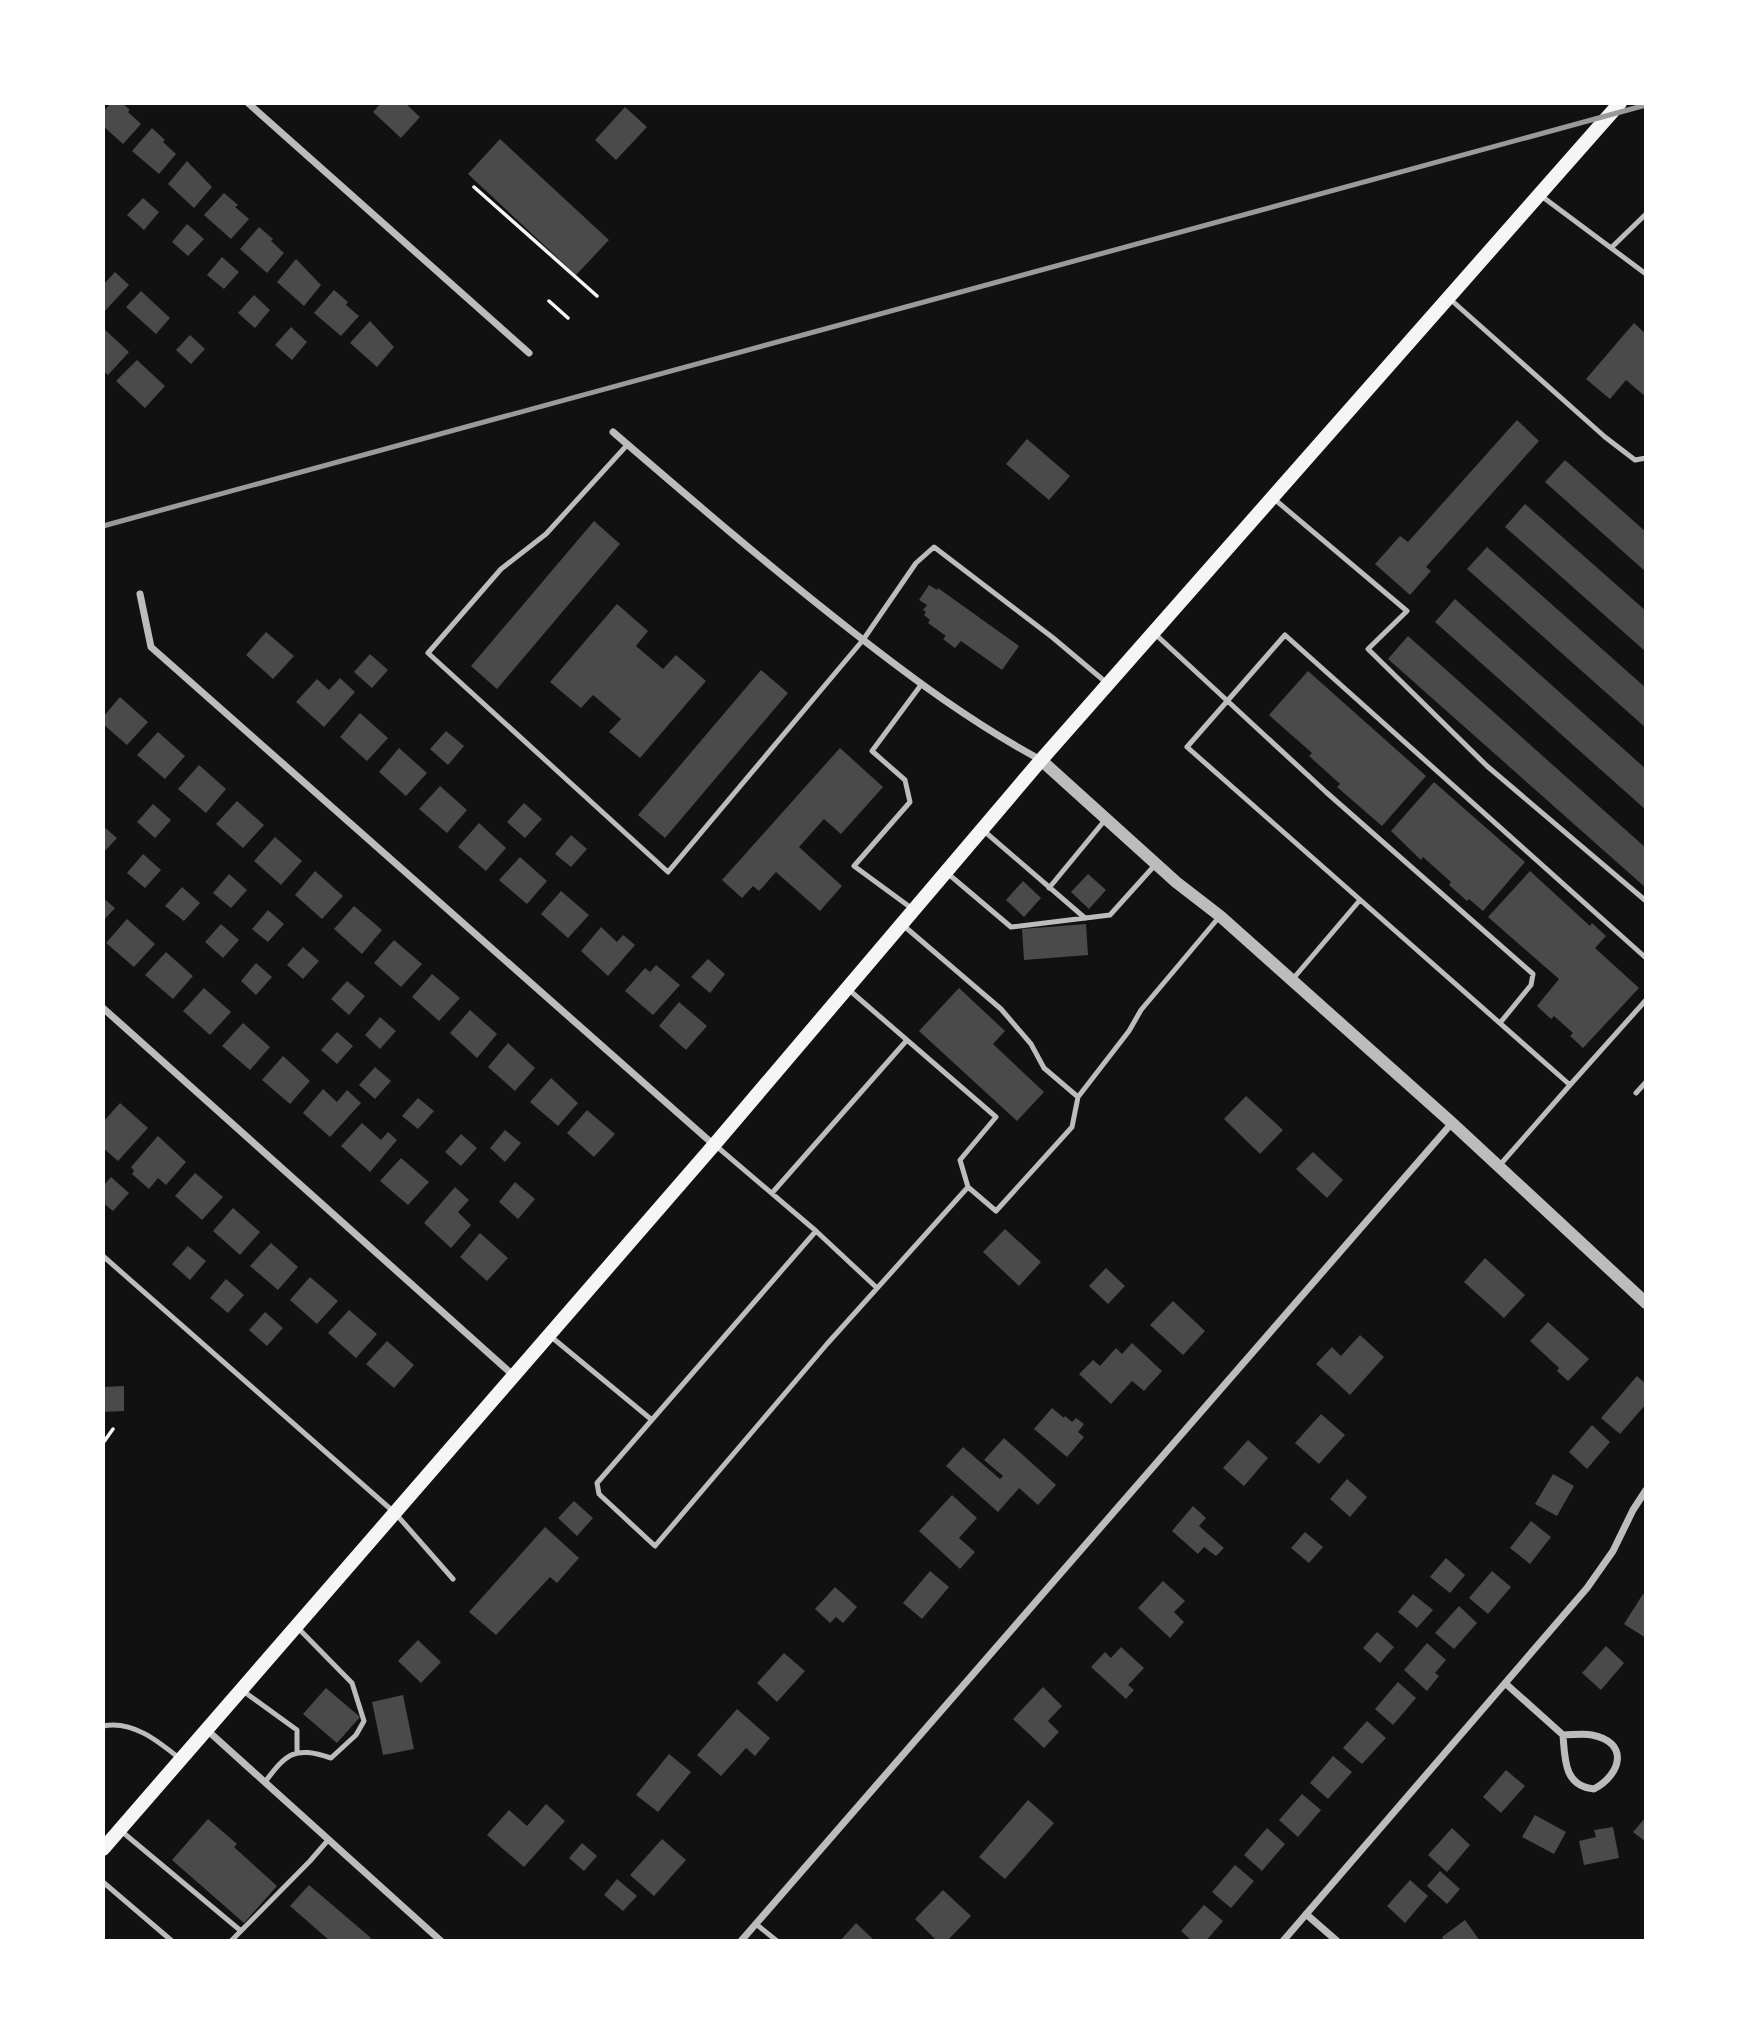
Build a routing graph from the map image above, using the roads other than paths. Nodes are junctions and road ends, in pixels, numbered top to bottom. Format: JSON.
{"nodes":[{"id":1,"x":248,"y":103,"type":"edge"},
{"id":2,"x":1620,"y":103,"type":"edge"},
{"id":3,"x":1540,"y":195,"type":"junction"},
{"id":4,"x":1646,"y":214,"type":"edge"},
{"id":5,"x":1612,"y":247,"type":"junction"},
{"id":6,"x":1646,"y":274,"type":"edge"},
{"id":7,"x":1449,"y":298,"type":"junction"},
{"id":8,"x":529,"y":353,"type":"dead end"},
{"id":9,"x":613,"y":432,"type":"dead end"},
{"id":10,"x":628,"y":444,"type":"junction"},
{"id":11,"x":1646,"y":458,"type":"edge"},
{"id":12,"x":1273,"y":498,"type":"junction"},
{"id":13,"x":140,"y":594,"type":"dead end"},
{"id":14,"x":1154,"y":632,"type":"junction"},
{"id":15,"x":863,"y":640,"type":"junction"},
{"id":16,"x":1109,"y":684,"type":"junction"},
{"id":17,"x":921,"y":685,"type":"junction"},
{"id":18,"x":1227,"y":701,"type":"junction"},
{"id":19,"x":1041,"y":760,"type":"junction"},
{"id":20,"x":1106,"y":819,"type":"junction"},
{"id":21,"x":982,"y":830,"type":"junction"},
{"id":22,"x":1156,"y":863,"type":"junction"},
{"id":23,"x":946,"y":872,"type":"junction"},
{"id":24,"x":1049,"y":888,"type":"junction"},
{"id":25,"x":1360,"y":900,"type":"junction"},
{"id":26,"x":1646,"y":901,"type":"edge"},
{"id":27,"x":914,"y":910,"type":"junction"},
{"id":28,"x":1220,"y":916,"type":"junction"},
{"id":29,"x":1084,"y":918,"type":"junction"},
{"id":30,"x":901,"y":924,"type":"junction"},
{"id":31,"x":1646,"y":958,"type":"edge"},
{"id":32,"x":1292,"y":980,"type":"junction"},
{"id":33,"x":847,"y":988,"type":"junction"},
{"id":34,"x":1646,"y":1000,"type":"edge"},
{"id":35,"x":103,"y":1008,"type":"edge"},
{"id":36,"x":1500,"y":1023,"type":"junction"},
{"id":37,"x":907,"y":1040,"type":"junction"},
{"id":38,"x":1646,"y":1082,"type":"edge"},
{"id":39,"x":1570,"y":1085,"type":"junction"},
{"id":40,"x":1636,"y":1093,"type":"dead end"},
{"id":41,"x":1079,"y":1097,"type":"junction"},
{"id":42,"x":1452,"y":1123,"type":"junction"},
{"id":43,"x":714,"y":1144,"type":"junction"},
{"id":44,"x":1499,"y":1166,"type":"junction"},
{"id":45,"x":968,"y":1187,"type":"junction"},
{"id":46,"x":772,"y":1193,"type":"junction"},
{"id":47,"x":816,"y":1231,"type":"junction"},
{"id":48,"x":103,"y":1256,"type":"edge"},
{"id":49,"x":877,"y":1288,"type":"junction"},
{"id":50,"x":1646,"y":1303,"type":"edge"},
{"id":51,"x":549,"y":1335,"type":"junction"},
{"id":52,"x":514,"y":1376,"type":"junction"},
{"id":53,"x":652,"y":1420,"type":"junction"},
{"id":54,"x":1646,"y":1490,"type":"edge"},
{"id":55,"x":395,"y":1513,"type":"junction"},
{"id":56,"x":453,"y":1579,"type":"dead end"},
{"id":57,"x":297,"y":1627,"type":"junction"},
{"id":58,"x":1505,"y":1683,"type":"junction"},
{"id":59,"x":242,"y":1690,"type":"junction"},
{"id":60,"x":103,"y":1727,"type":"edge"},
{"id":61,"x":207,"y":1730,"type":"junction"},
{"id":62,"x":1563,"y":1735,"type":"junction"},
{"id":63,"x":297,"y":1751,"type":"junction"},
{"id":64,"x":181,"y":1760,"type":"junction"},
{"id":65,"x":265,"y":1782,"type":"junction"},
{"id":66,"x":120,"y":1830,"type":"junction"},
{"id":67,"x":328,"y":1839,"type":"junction"},
{"id":68,"x":103,"y":1849,"type":"edge"},
{"id":69,"x":103,"y":1882,"type":"edge"},
{"id":70,"x":1306,"y":1914,"type":"junction"},
{"id":71,"x":756,"y":1924,"type":"junction"},
{"id":72,"x":241,"y":1931,"type":"junction"},
{"id":73,"x":172,"y":1941,"type":"edge"},
{"id":74,"x":231,"y":1941,"type":"edge"},
{"id":75,"x":441,"y":1941,"type":"edge"},
{"id":76,"x":741,"y":1941,"type":"edge"},
{"id":77,"x":777,"y":1941,"type":"edge"},
{"id":78,"x":1283,"y":1941,"type":"edge"},
{"id":79,"x":1337,"y":1941,"type":"edge"}],
"edges":[{"from":1,"to":8,"type":"street"},
{"from":2,"to":3,"type":"main road"},
{"from":3,"to":5,"type":"lane"},
{"from":3,"to":7,"type":"main road"},
{"from":4,"to":5,"type":"lane"},
{"from":5,"to":6,"type":"lane"},
{"from":7,"to":11,"type":"lane"},
{"from":7,"to":12,"type":"main road"},
{"from":9,"to":10,"type":"street"},
{"from":10,"to":15,"type":"street"},
{"from":10,"to":15,"type":"lane"},
{"from":12,"to":14,"type":"main road"},
{"from":12,"to":26,"type":"lane"},
{"from":13,"to":43,"type":"street"},
{"from":14,"to":16,"type":"main road"},
{"from":14,"to":18,"type":"lane"},
{"from":15,"to":16,"type":"lane"},
{"from":15,"to":17,"type":"street"},
{"from":16,"to":19,"type":"main road"},
{"from":17,"to":19,"type":"street"},
{"from":17,"to":27,"type":"lane"},
{"from":18,"to":25,"type":"lane"},
{"from":18,"to":31,"type":"lane"},
{"from":18,"to":36,"type":"lane"},
{"from":19,"to":20,"type":"street"},
{"from":19,"to":21,"type":"main road"},
{"from":20,"to":22,"type":"street"},
{"from":20,"to":24,"type":"lane"},
{"from":21,"to":23,"type":"main road"},
{"from":21,"to":24,"type":"lane"},
{"from":22,"to":28,"type":"street"},
{"from":22,"to":29,"type":"lane"},
{"from":23,"to":27,"type":"main road"},
{"from":23,"to":29,"type":"lane"},
{"from":24,"to":29,"type":"lane"},
{"from":25,"to":32,"type":"lane"},
{"from":25,"to":36,"type":"lane"},
{"from":27,"to":30,"type":"main road"},
{"from":28,"to":32,"type":"street"},
{"from":28,"to":41,"type":"lane"},
{"from":30,"to":33,"type":"main road"},
{"from":30,"to":41,"type":"lane"},
{"from":32,"to":42,"type":"street"},
{"from":33,"to":37,"type":"lane"},
{"from":33,"to":43,"type":"main road"},
{"from":34,"to":39,"type":"lane"},
{"from":35,"to":52,"type":"street"},
{"from":36,"to":39,"type":"lane"},
{"from":37,"to":45,"type":"lane"},
{"from":37,"to":46,"type":"lane"},
{"from":38,"to":40,"type":"lane"},
{"from":39,"to":44,"type":"lane"},
{"from":41,"to":45,"type":"lane"},
{"from":42,"to":44,"type":"street"},
{"from":42,"to":71,"type":"street"},
{"from":43,"to":46,"type":"lane"},
{"from":43,"to":51,"type":"main road"},
{"from":44,"to":50,"type":"street"},
{"from":45,"to":49,"type":"lane"},
{"from":46,"to":47,"type":"lane"},
{"from":47,"to":49,"type":"lane"},
{"from":47,"to":53,"type":"lane"},
{"from":48,"to":55,"type":"lane"},
{"from":49,"to":53,"type":"lane"},
{"from":51,"to":52,"type":"main road"},
{"from":51,"to":53,"type":"lane"},
{"from":52,"to":55,"type":"main road"},
{"from":54,"to":58,"type":"street"},
{"from":55,"to":56,"type":"lane"},
{"from":55,"to":57,"type":"main road"},
{"from":57,"to":59,"type":"main road"},
{"from":57,"to":63,"type":"lane"},
{"from":58,"to":62,"type":"street"},
{"from":58,"to":70,"type":"street"},
{"from":59,"to":61,"type":"main road"},
{"from":59,"to":63,"type":"lane"},
{"from":60,"to":64,"type":"lane"},
{"from":61,"to":64,"type":"main road"},
{"from":61,"to":65,"type":"street"},
{"from":62,"to":62,"type":"street"},
{"from":63,"to":65,"type":"lane"},
{"from":64,"to":66,"type":"main road"},
{"from":65,"to":67,"type":"street"},
{"from":66,"to":68,"type":"main road"},
{"from":66,"to":72,"type":"lane"},
{"from":67,"to":72,"type":"lane"},
{"from":67,"to":75,"type":"street"},
{"from":69,"to":73,"type":"lane"},
{"from":70,"to":78,"type":"street"},
{"from":70,"to":79,"type":"street"},
{"from":71,"to":76,"type":"street"},
{"from":71,"to":77,"type":"lane"},
{"from":72,"to":74,"type":"lane"}]}
